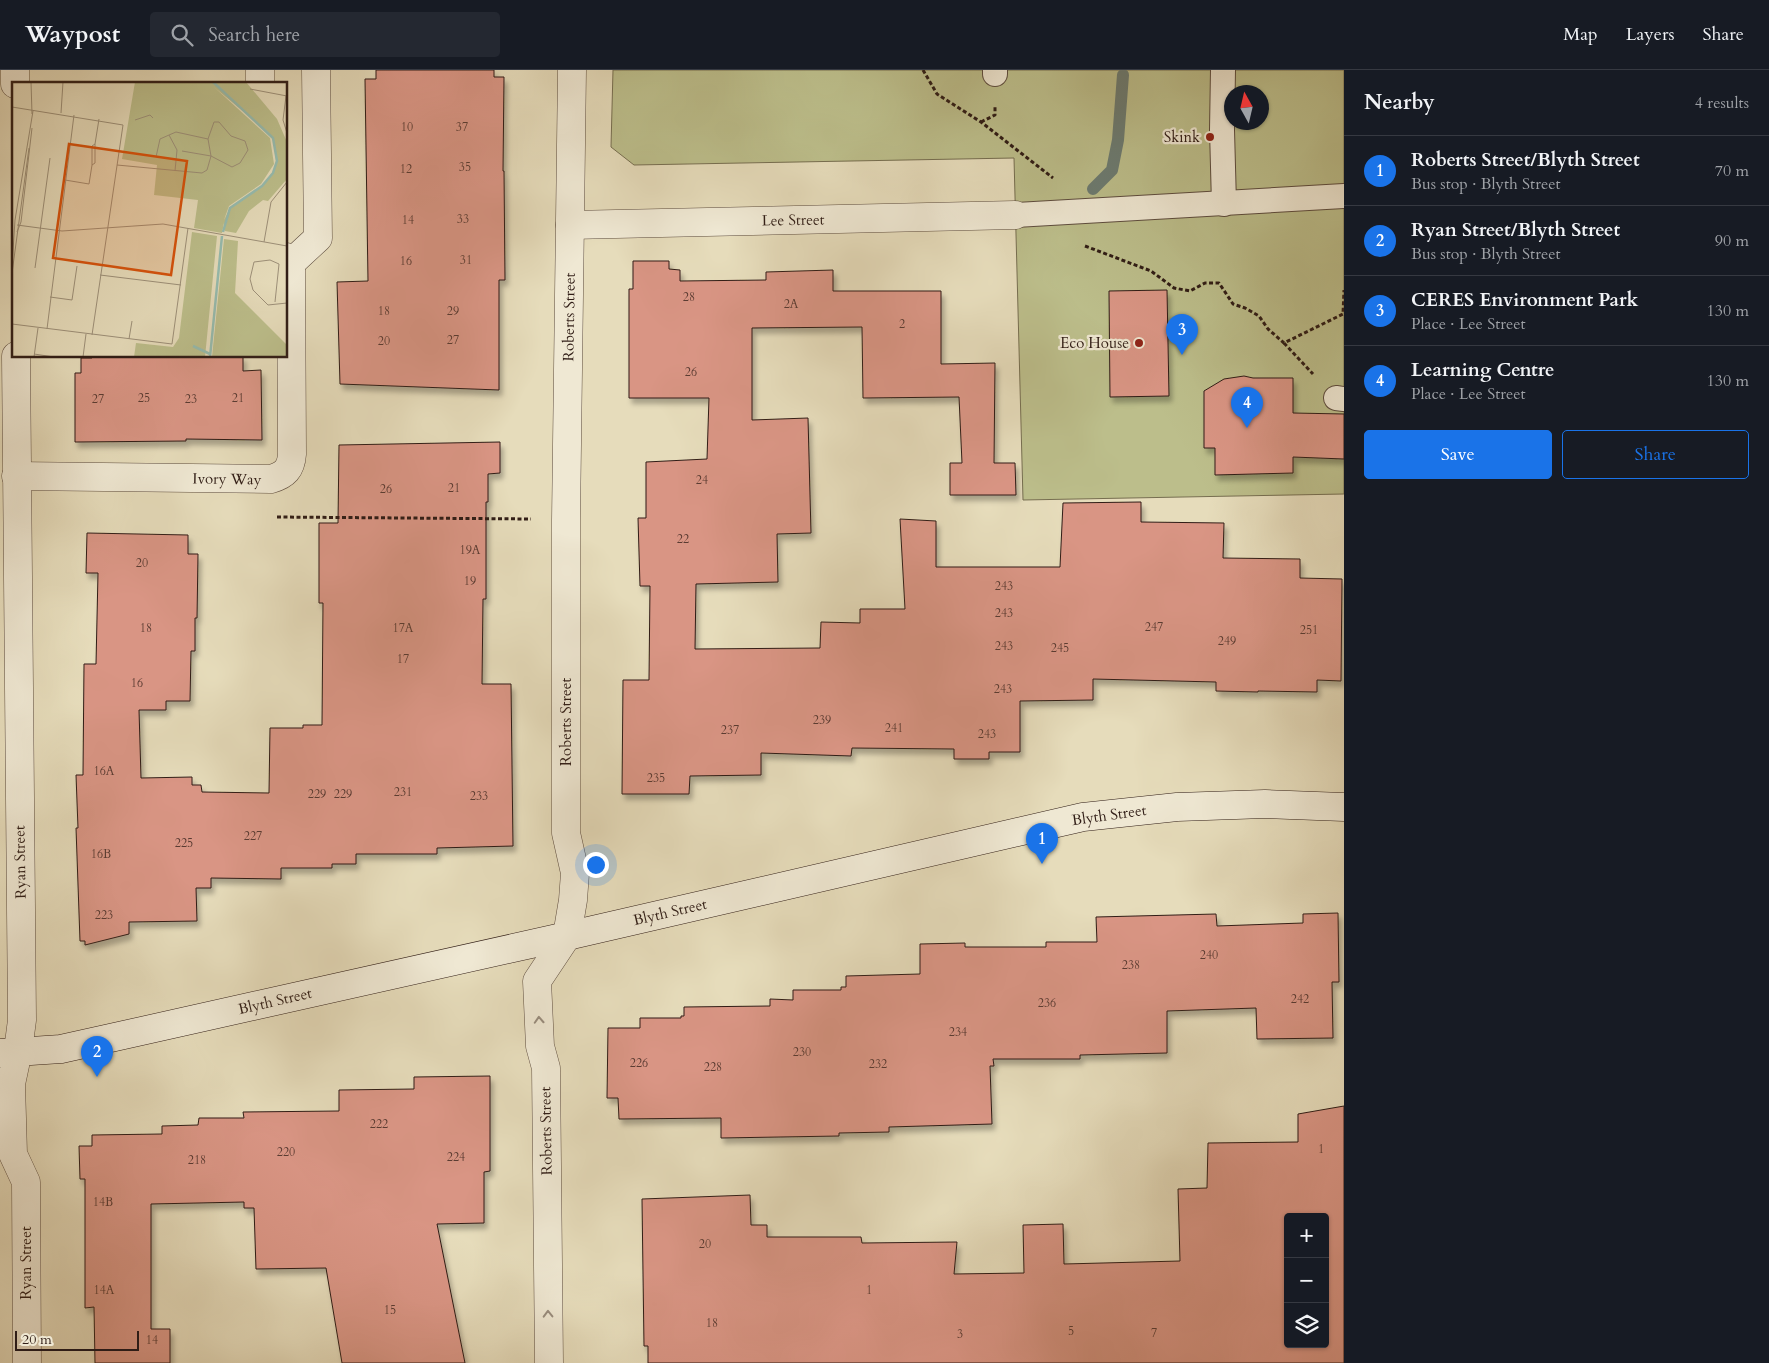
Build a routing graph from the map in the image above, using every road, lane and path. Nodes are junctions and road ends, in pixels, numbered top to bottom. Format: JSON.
{"nodes":[{"id":1,"x":316,"y":70,"type":"edge"},
{"id":2,"x":572,"y":70,"type":"edge"},
{"id":3,"x":923,"y":70,"type":"edge"},
{"id":4,"x":1223,"y":70,"type":"edge"},
{"id":5,"x":1344,"y":196,"type":"edge"},
{"id":6,"x":1224,"y":204,"type":"junction"},
{"id":7,"x":1077,"y":212,"type":"junction"},
{"id":8,"x":1015,"y":216,"type":"joint"},
{"id":9,"x":570,"y":224,"type":"junction"},
{"id":10,"x":289,"y":260,"type":"edge"},
{"id":11,"x":1344,"y":290,"type":"edge"},
{"id":12,"x":1284,"y":343,"type":"junction"},
{"id":13,"x":16,"y":358,"type":"edge"},
{"id":14,"x":1340,"y":398,"type":"edge"},
{"id":15,"x":16,"y":476,"type":"junction"},
{"id":16,"x":276,"y":516,"type":"dead end"},
{"id":17,"x":566,"y":520,"type":"junction"},
{"id":18,"x":1344,"y":807,"type":"edge"},
{"id":19,"x":567,"y":936,"type":"junction"},
{"id":20,"x":9,"y":1052,"type":"edge"},
{"id":21,"x":27,"y":1363,"type":"edge"},
{"id":22,"x":549,"y":1363,"type":"edge"}],
"edges":[{"from":1,"to":10,"type":"street","name":"Ivory Way"},
{"from":2,"to":9,"type":"street","name":"Roberts Street"},
{"from":3,"to":7,"type":"path"},
{"from":4,"to":6,"type":"lane"},
{"from":5,"to":6,"type":"lane"},
{"from":6,"to":7,"type":"lane"},
{"from":7,"to":8,"type":"lane"},
{"from":7,"to":12,"type":"path"},
{"from":8,"to":9,"type":"street","name":"Lee Street"},
{"from":9,"to":17,"type":"street","name":"Roberts Street"},
{"from":10,"to":15,"type":"street","name":"Ivory Way"},
{"from":11,"to":12,"type":"path"},
{"from":12,"to":14,"type":"path"},
{"from":13,"to":15,"type":"street","name":"Ryan Street"},
{"from":15,"to":20,"type":"street","name":"Ryan Street"},
{"from":16,"to":17,"type":"path"},
{"from":17,"to":19,"type":"street","name":"Roberts Street"},
{"from":18,"to":19,"type":"street","name":"Blyth Street"},
{"from":19,"to":20,"type":"street","name":"Blyth Street"},
{"from":22,"to":19,"type":"street","name":"Roberts Street","one_way":true},
{"from":20,"to":21,"type":"street","name":"Ryan Street"}]}
